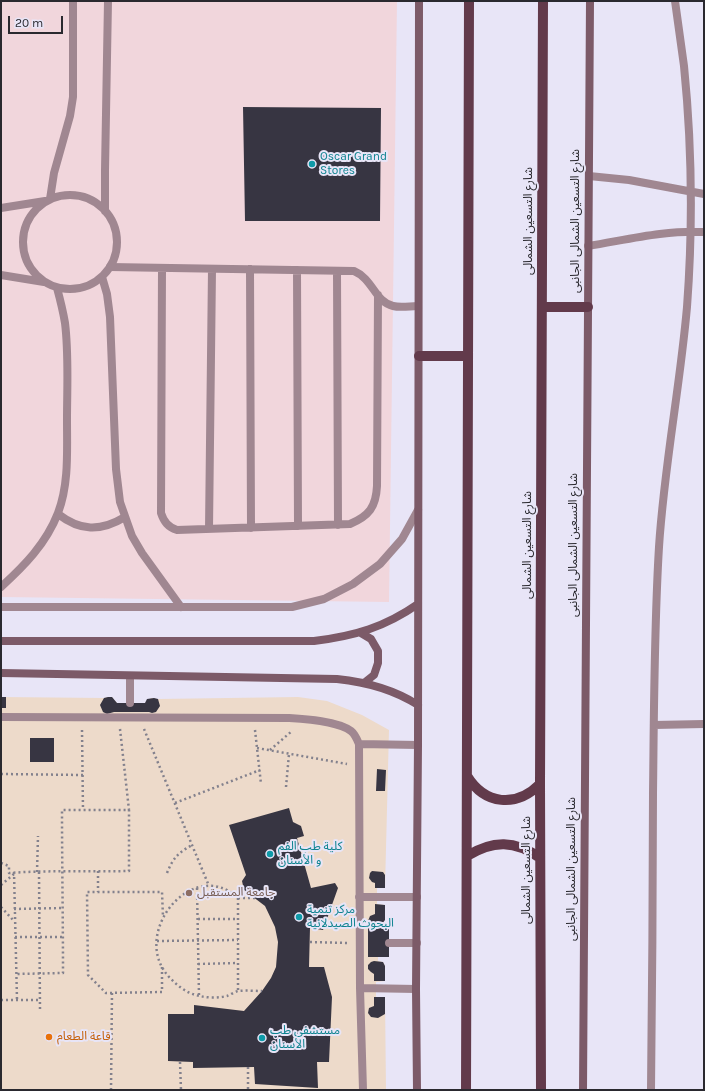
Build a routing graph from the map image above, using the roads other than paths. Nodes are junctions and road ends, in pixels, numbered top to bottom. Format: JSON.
{"nodes":[{"id":1,"x":73,"y":1,"type":"edge"},
{"id":2,"x":108,"y":1,"type":"edge"},
{"id":3,"x":419,"y":1,"type":"edge"},
{"id":4,"x":469,"y":1,"type":"edge"},
{"id":5,"x":543,"y":1,"type":"edge"},
{"id":6,"x":590,"y":1,"type":"edge"},
{"id":7,"x":675,"y":1,"type":"edge"},
{"id":8,"x":589,"y":176,"type":"junction"},
{"id":9,"x":691,"y":191,"type":"junction"},
{"id":10,"x":704,"y":194,"type":"edge"},
{"id":11,"x":48,"y":200,"type":"junction"},
{"id":12,"x":1,"y":208,"type":"edge"},
{"id":13,"x":105,"y":211,"type":"junction"},
{"id":14,"x":690,"y":231,"type":"junction"},
{"id":15,"x":704,"y":232,"type":"edge"},
{"id":16,"x":588,"y":246,"type":"junction"},
{"id":17,"x":110,"y":267,"type":"junction"},
{"id":18,"x":162,"y":268,"type":"junction"},
{"id":19,"x":212,"y":269,"type":"junction"},
{"id":20,"x":250,"y":269,"type":"junction"},
{"id":21,"x":297,"y":270,"type":"junction"},
{"id":22,"x":337,"y":271,"type":"junction"},
{"id":23,"x":1,"y":275,"type":"edge"},
{"id":24,"x":102,"y":277,"type":"junction"},
{"id":25,"x":46,"y":282,"type":"junction"},
{"id":26,"x":57,"y":288,"type":"junction"},
{"id":27,"x":378,"y":295,"type":"junction"},
{"id":28,"x":418,"y":306,"type":"junction"},
{"id":29,"x":542,"y":307,"type":"junction"},
{"id":30,"x":588,"y":308,"type":"junction"},
{"id":31,"x":419,"y":356,"type":"junction"},
{"id":32,"x":468,"y":356,"type":"junction"},
{"id":33,"x":418,"y":510,"type":"junction"},
{"id":34,"x":58,"y":514,"type":"junction"},
{"id":35,"x":125,"y":517,"type":"junction"},
{"id":36,"x":338,"y":525,"type":"junction"},
{"id":37,"x":298,"y":526,"type":"junction"},
{"id":38,"x":251,"y":528,"type":"junction"},
{"id":39,"x":209,"y":529,"type":"junction"},
{"id":40,"x":1,"y":587,"type":"edge"},
{"id":41,"x":418,"y":604,"type":"junction"},
{"id":42,"x":1,"y":607,"type":"edge"},
{"id":43,"x":181,"y":607,"type":"junction"},
{"id":44,"x":361,"y":633,"type":"junction"},
{"id":45,"x":1,"y":641,"type":"edge"},
{"id":46,"x":1,"y":673,"type":"edge"},
{"id":47,"x":130,"y":676,"type":"junction"},
{"id":48,"x":364,"y":683,"type":"junction"},
{"id":49,"x":130,"y":703,"type":"dead end"},
{"id":50,"x":418,"y":705,"type":"junction"},
{"id":51,"x":1,"y":717,"type":"edge"},
{"id":52,"x":704,"y":724,"type":"edge"},
{"id":53,"x":654,"y":725,"type":"junction"},
{"id":54,"x":359,"y":744,"type":"junction"},
{"id":55,"x":418,"y":745,"type":"junction"},
{"id":56,"x":467,"y":776,"type":"junction"},
{"id":57,"x":540,"y":784,"type":"junction"},
{"id":58,"x":466,"y":856,"type":"junction"},
{"id":59,"x":540,"y":858,"type":"junction"},
{"id":60,"x":359,"y":897,"type":"junction"},
{"id":61,"x":417,"y":897,"type":"junction"},
{"id":62,"x":360,"y":943,"type":"junction"},
{"id":63,"x":368,"y":943,"type":"dead end"},
{"id":64,"x":388,"y":943,"type":"dead end"},
{"id":65,"x":417,"y":943,"type":"junction"},
{"id":66,"x":360,"y":988,"type":"junction"},
{"id":67,"x":416,"y":989,"type":"junction"},
{"id":68,"x":362,"y":1090,"type":"edge"},
{"id":69,"x":417,"y":1090,"type":"edge"},
{"id":70,"x":466,"y":1090,"type":"edge"},
{"id":71,"x":541,"y":1090,"type":"edge"},
{"id":72,"x":583,"y":1090,"type":"edge"},
{"id":73,"x":651,"y":1090,"type":"edge"}],
"edges":[{"from":1,"to":11,"type":"street"},
{"from":2,"to":13,"type":"street"},
{"from":3,"to":28,"type":"street"},
{"from":4,"to":32,"type":"main road"},
{"from":5,"to":29,"type":"main road","name":"شارع التسعين الشمالى"},
{"from":6,"to":8,"type":"street","name":"شارع التسعين الشمالى الجانبى"},
{"from":7,"to":9,"type":"street"},
{"from":8,"to":9,"type":"street"},
{"from":8,"to":16,"type":"street","name":"شارع التسعين الشمالى الجانبى"},
{"from":9,"to":10,"type":"street"},
{"from":9,"to":14,"type":"street"},
{"from":11,"to":12,"type":"street"},
{"from":11,"to":13,"type":"street"},
{"from":11,"to":25,"type":"street"},
{"from":13,"to":17,"type":"street"},
{"from":14,"to":15,"type":"street"},
{"from":14,"to":16,"type":"street"},
{"from":14,"to":53,"type":"street"},
{"from":16,"to":30,"type":"street","name":"شارع التسعين الشمالى الجانبى"},
{"from":17,"to":18,"type":"street"},
{"from":17,"to":24,"type":"street"},
{"from":18,"to":19,"type":"street"},
{"from":18,"to":39,"type":"street"},
{"from":19,"to":20,"type":"street"},
{"from":19,"to":39,"type":"street"},
{"from":20,"to":21,"type":"street"},
{"from":20,"to":38,"type":"street"},
{"from":21,"to":22,"type":"street"},
{"from":21,"to":37,"type":"street"},
{"from":22,"to":27,"type":"street"},
{"from":22,"to":36,"type":"street"},
{"from":23,"to":25,"type":"street"},
{"from":24,"to":26,"type":"street"},
{"from":24,"to":35,"type":"street"},
{"from":25,"to":26,"type":"street"},
{"from":26,"to":34,"type":"street"},
{"from":27,"to":28,"type":"street"},
{"from":27,"to":36,"type":"street"},
{"from":28,"to":31,"type":"street"},
{"from":29,"to":30,"type":"main road"},
{"from":29,"to":57,"type":"main road","name":"شارع التسعين الشمالى"},
{"from":30,"to":72,"type":"street","name":"شارع التسعين الشمالى الجانبى"},
{"from":31,"to":32,"type":"main road"},
{"from":31,"to":33,"type":"street"},
{"from":32,"to":56,"type":"main road"},
{"from":33,"to":41,"type":"street"},
{"from":33,"to":43,"type":"street"},
{"from":34,"to":35,"type":"street"},
{"from":34,"to":40,"type":"street"},
{"from":35,"to":43,"type":"street"},
{"from":36,"to":37,"type":"street"},
{"from":37,"to":38,"type":"street"},
{"from":38,"to":39,"type":"street"},
{"from":41,"to":44,"type":"street"},
{"from":41,"to":50,"type":"street"},
{"from":42,"to":43,"type":"street"},
{"from":44,"to":45,"type":"street"},
{"from":44,"to":48,"type":"street"},
{"from":46,"to":47,"type":"street"},
{"from":47,"to":48,"type":"street"},
{"from":47,"to":49,"type":"street"},
{"from":48,"to":50,"type":"street"},
{"from":50,"to":55,"type":"street"},
{"from":51,"to":54,"type":"street"},
{"from":52,"to":53,"type":"street"},
{"from":53,"to":73,"type":"street"},
{"from":54,"to":55,"type":"street"},
{"from":54,"to":60,"type":"street"},
{"from":55,"to":61,"type":"street"},
{"from":56,"to":57,"type":"main road"},
{"from":56,"to":58,"type":"main road"},
{"from":57,"to":59,"type":"main road","name":"شارع التسعين الشمالى"},
{"from":58,"to":59,"type":"main road"},
{"from":58,"to":70,"type":"main road"},
{"from":59,"to":71,"type":"main road","name":"شارع التسعين الشمالى"},
{"from":60,"to":61,"type":"street"},
{"from":60,"to":62,"type":"street"},
{"from":61,"to":65,"type":"street"},
{"from":62,"to":63,"type":"street"},
{"from":62,"to":66,"type":"street"},
{"from":64,"to":65,"type":"street"},
{"from":65,"to":67,"type":"street"},
{"from":66,"to":67,"type":"street"},
{"from":66,"to":68,"type":"street"},
{"from":67,"to":69,"type":"street"}]}
